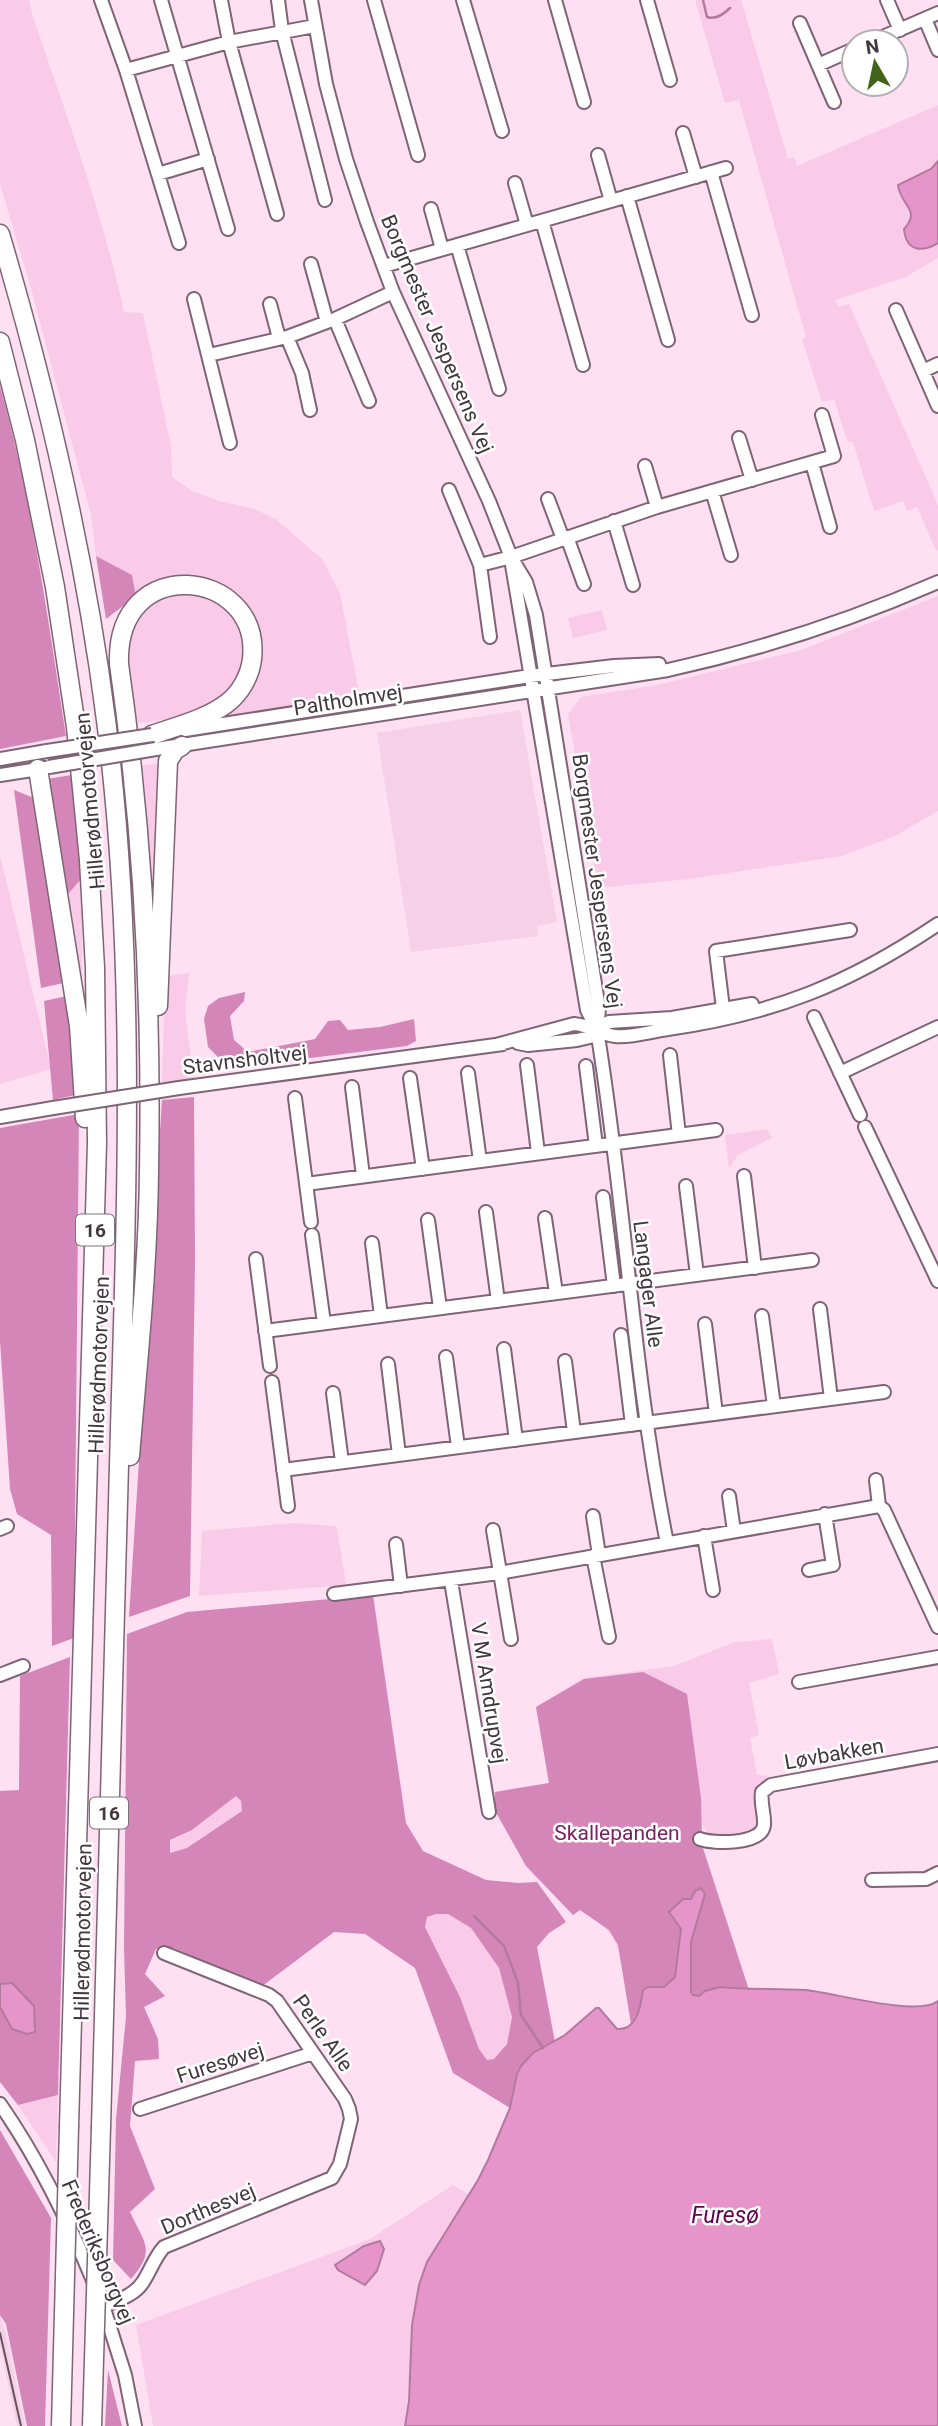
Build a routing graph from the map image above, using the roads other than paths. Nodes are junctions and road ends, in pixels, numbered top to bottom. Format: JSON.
{"nodes":[{"id":1,"x":101,"y":0,"type":"edge"},
{"id":2,"x":161,"y":0,"type":"edge"},
{"id":3,"x":221,"y":0,"type":"edge"},
{"id":4,"x":278,"y":0,"type":"edge"},
{"id":5,"x":311,"y":0,"type":"edge"},
{"id":6,"x":374,"y":0,"type":"edge"},
{"id":7,"x":463,"y":0,"type":"edge"},
{"id":8,"x":555,"y":0,"type":"edge"},
{"id":9,"x":646,"y":0,"type":"edge"},
{"id":10,"x":887,"y":0,"type":"edge"},
{"id":11,"x":938,"y":13,"type":"edge"},
{"id":12,"x":925,"y":19,"type":"junction"},
{"id":13,"x":800,"y":23,"type":"dead end"},
{"id":14,"x":315,"y":26,"type":"junction"},
{"id":15,"x":899,"y":28,"type":"edge"},
{"id":16,"x":905,"y":28,"type":"edge"},
{"id":17,"x":282,"y":32,"type":"junction"},
{"id":18,"x":229,"y":42,"type":"junction"},
{"id":19,"x":938,"y":50,"type":"edge"},
{"id":20,"x":840,"y":55,"type":"edge"},
{"id":21,"x":177,"y":56,"type":"junction"},
{"id":22,"x":818,"y":65,"type":"junction"},
{"id":23,"x":126,"y":70,"type":"junction"},
{"id":24,"x":670,"y":80,"type":"dead end"},
{"id":25,"x":584,"y":102,"type":"dead end"},
{"id":26,"x":834,"y":102,"type":"dead end"},
{"id":27,"x":502,"y":131,"type":"dead end"},
{"id":28,"x":683,"y":133,"type":"dead end"},
{"id":29,"x":418,"y":155,"type":"dead end"},
{"id":30,"x":598,"y":155,"type":"dead end"},
{"id":31,"x":208,"y":159,"type":"junction"},
{"id":32,"x":726,"y":168,"type":"dead end"},
{"id":33,"x":710,"y":172,"type":"junction"},
{"id":34,"x":158,"y":174,"type":"junction"},
{"id":35,"x":696,"y":177,"type":"junction"},
{"id":36,"x":515,"y":183,"type":"dead end"},
{"id":37,"x":627,"y":196,"type":"junction"},
{"id":38,"x":325,"y":200,"type":"dead end"},
{"id":39,"x":611,"y":201,"type":"junction"},
{"id":40,"x":431,"y":209,"type":"dead end"},
{"id":41,"x":277,"y":214,"type":"dead end"},
{"id":42,"x":542,"y":221,"type":"junction"},
{"id":43,"x":527,"y":225,"type":"junction"},
{"id":44,"x":228,"y":229,"type":"dead end"},
{"id":45,"x":0,"y":233,"type":"edge"},
{"id":46,"x":179,"y":243,"type":"dead end"},
{"id":47,"x":457,"y":245,"type":"junction"},
{"id":48,"x":442,"y":249,"type":"junction"},
{"id":49,"x":311,"y":264,"type":"dead end"},
{"id":50,"x":384,"y":266,"type":"junction"},
{"id":51,"x":393,"y":292,"type":"junction"},
{"id":52,"x":194,"y":299,"type":"dead end"},
{"id":53,"x":270,"y":304,"type":"dead end"},
{"id":54,"x":896,"y":310,"type":"dead end"},
{"id":55,"x":752,"y":315,"type":"dead end"},
{"id":56,"x":331,"y":320,"type":"junction"},
{"id":57,"x":283,"y":338,"type":"junction"},
{"id":58,"x":668,"y":340,"type":"dead end"},
{"id":59,"x":0,"y":342,"type":"edge"},
{"id":60,"x":209,"y":355,"type":"junction"},
{"id":61,"x":583,"y":365,"type":"dead end"},
{"id":62,"x":938,"y":365,"type":"edge"},
{"id":63,"x":923,"y":371,"type":"junction"},
{"id":64,"x":499,"y":389,"type":"dead end"},
{"id":65,"x":369,"y":401,"type":"dead end"},
{"id":66,"x":938,"y":406,"type":"edge"},
{"id":67,"x":310,"y":410,"type":"dead end"},
{"id":68,"x":822,"y":415,"type":"dead end"},
{"id":69,"x":739,"y":438,"type":"dead end"},
{"id":70,"x":230,"y":443,"type":"dead end"},
{"id":71,"x":811,"y":463,"type":"junction"},
{"id":72,"x":645,"y":466,"type":"dead end"},
{"id":73,"x":752,"y":480,"type":"junction"},
{"id":74,"x":449,"y":490,"type":"dead end"},
{"id":75,"x":712,"y":491,"type":"junction"},
{"id":76,"x":548,"y":499,"type":"dead end"},
{"id":77,"x":657,"y":507,"type":"junction"},
{"id":78,"x":614,"y":521,"type":"junction"},
{"id":79,"x":830,"y":527,"type":"dead end"},
{"id":80,"x":565,"y":538,"type":"junction"},
{"id":81,"x":731,"y":555,"type":"dead end"},
{"id":82,"x":511,"y":557,"type":"junction"},
{"id":83,"x":480,"y":565,"type":"junction"},
{"id":84,"x":938,"y":582,"type":"edge"},
{"id":85,"x":584,"y":583,"type":"dead end"},
{"id":86,"x":633,"y":585,"type":"dead end"},
{"id":87,"x":490,"y":637,"type":"dead end"},
{"id":88,"x":701,"y":662,"type":"junction"},
{"id":89,"x":547,"y":674,"type":"junction"},
{"id":90,"x":530,"y":676,"type":"junction"},
{"id":91,"x":549,"y":688,"type":"junction"},
{"id":92,"x":533,"y":691,"type":"junction"},
{"id":93,"x":315,"y":709,"type":"junction"},
{"id":94,"x":317,"y":724,"type":"junction"},
{"id":95,"x":154,"y":742,"type":"junction"},
{"id":96,"x":181,"y":746,"type":"junction"},
{"id":97,"x":0,"y":759,"type":"edge"},
{"id":98,"x":42,"y":760,"type":"junction"},
{"id":99,"x":0,"y":775,"type":"edge"},
{"id":100,"x":938,"y":924,"type":"edge"},
{"id":101,"x":850,"y":930,"type":"dead end"},
{"id":102,"x":724,"y":1015,"type":"junction"},
{"id":103,"x":814,"y":1017,"type":"dead end"},
{"id":104,"x":938,"y":1027,"type":"edge"},
{"id":105,"x":597,"y":1030,"type":"junction"},
{"id":106,"x":495,"y":1045,"type":"junction"},
{"id":107,"x":670,"y":1055,"type":"dead end"},
{"id":108,"x":527,"y":1065,"type":"dead end"},
{"id":109,"x":586,"y":1066,"type":"dead end"},
{"id":110,"x":468,"y":1073,"type":"dead end"},
{"id":111,"x":840,"y":1073,"type":"junction"},
{"id":112,"x":410,"y":1078,"type":"dead end"},
{"id":113,"x":352,"y":1087,"type":"dead end"},
{"id":114,"x":295,"y":1098,"type":"dead end"},
{"id":115,"x":0,"y":1117,"type":"edge"},
{"id":116,"x":716,"y":1130,"type":"dead end"},
{"id":117,"x":679,"y":1135,"type":"junction"},
{"id":118,"x":612,"y":1144,"type":"junction"},
{"id":119,"x":596,"y":1146,"type":"junction"},
{"id":120,"x":538,"y":1153,"type":"junction"},
{"id":121,"x":480,"y":1161,"type":"junction"},
{"id":122,"x":423,"y":1168,"type":"junction"},
{"id":123,"x":149,"y":1170,"type":"junction"},
{"id":124,"x":363,"y":1176,"type":"junction"},
{"id":125,"x":744,"y":1176,"type":"dead end"},
{"id":126,"x":306,"y":1184,"type":"junction"},
{"id":127,"x":686,"y":1186,"type":"dead end"},
{"id":128,"x":603,"y":1198,"type":"dead end"},
{"id":129,"x":486,"y":1212,"type":"dead end"},
{"id":130,"x":545,"y":1218,"type":"dead end"},
{"id":131,"x":428,"y":1220,"type":"dead end"},
{"id":132,"x":373,"y":1243,"type":"dead end"},
{"id":133,"x":256,"y":1259,"type":"dead end"},
{"id":134,"x":812,"y":1260,"type":"dead end"},
{"id":135,"x":755,"y":1268,"type":"junction"},
{"id":136,"x":697,"y":1275,"type":"junction"},
{"id":137,"x":938,"y":1281,"type":"edge"},
{"id":138,"x":628,"y":1284,"type":"junction"},
{"id":139,"x":614,"y":1286,"type":"junction"},
{"id":140,"x":556,"y":1293,"type":"junction"},
{"id":141,"x":498,"y":1301,"type":"junction"},
{"id":142,"x":440,"y":1308,"type":"junction"},
{"id":143,"x":820,"y":1309,"type":"dead end"},
{"id":144,"x":381,"y":1316,"type":"junction"},
{"id":145,"x":762,"y":1316,"type":"dead end"},
{"id":146,"x":93,"y":1318,"type":"junction"},
{"id":147,"x":324,"y":1324,"type":"junction"},
{"id":148,"x":705,"y":1324,"type":"dead end"},
{"id":149,"x":265,"y":1331,"type":"junction"},
{"id":150,"x":621,"y":1335,"type":"dead end"},
{"id":151,"x":504,"y":1349,"type":"dead end"},
{"id":152,"x":446,"y":1357,"type":"dead end"},
{"id":153,"x":565,"y":1361,"type":"dead end"},
{"id":154,"x":388,"y":1364,"type":"dead end"},
{"id":155,"x":270,"y":1366,"type":"dead end"},
{"id":156,"x":272,"y":1382,"type":"dead end"},
{"id":157,"x":884,"y":1392,"type":"dead end"},
{"id":158,"x":333,"y":1393,"type":"dead end"},
{"id":159,"x":831,"y":1399,"type":"junction"},
{"id":160,"x":774,"y":1406,"type":"junction"},
{"id":161,"x":716,"y":1414,"type":"junction"},
{"id":162,"x":647,"y":1423,"type":"junction"},
{"id":163,"x":632,"y":1425,"type":"junction"},
{"id":164,"x":574,"y":1432,"type":"junction"},
{"id":165,"x":516,"y":1440,"type":"junction"},
{"id":166,"x":458,"y":1447,"type":"junction"},
{"id":167,"x":399,"y":1455,"type":"junction"},
{"id":168,"x":342,"y":1462,"type":"junction"},
{"id":169,"x":284,"y":1469,"type":"junction"},
{"id":170,"x":876,"y":1480,"type":"dead end"},
{"id":171,"x":729,"y":1496,"type":"dead end"},
{"id":172,"x":118,"y":1500,"type":"junction"},
{"id":173,"x":288,"y":1506,"type":"dead end"},
{"id":174,"x":879,"y":1506,"type":"junction"},
{"id":175,"x":825,"y":1514,"type":"junction"},
{"id":176,"x":593,"y":1516,"type":"dead end"},
{"id":177,"x":493,"y":1530,"type":"dead end"},
{"id":178,"x":734,"y":1531,"type":"junction"},
{"id":179,"x":704,"y":1536,"type":"junction"},
{"id":180,"x":667,"y":1543,"type":"junction"},
{"id":181,"x":396,"y":1544,"type":"dead end"},
{"id":182,"x":596,"y":1556,"type":"junction"},
{"id":183,"x":809,"y":1570,"type":"dead end"},
{"id":184,"x":499,"y":1573,"type":"junction"},
{"id":185,"x":451,"y":1581,"type":"junction"},
{"id":186,"x":401,"y":1586,"type":"junction"},
{"id":187,"x":713,"y":1590,"type":"dead end"},
{"id":188,"x":334,"y":1594,"type":"dead end"},
{"id":189,"x":938,"y":1627,"type":"edge"},
{"id":190,"x":608,"y":1636,"type":"dead end"},
{"id":191,"x":510,"y":1639,"type":"dead end"},
{"id":192,"x":938,"y":1657,"type":"edge"},
{"id":193,"x":23,"y":1666,"type":"dead end"},
{"id":194,"x":0,"y":1675,"type":"edge"},
{"id":195,"x":799,"y":1682,"type":"dead end"},
{"id":196,"x":938,"y":1754,"type":"edge"},
{"id":197,"x":489,"y":1812,"type":"dead end"},
{"id":198,"x":700,"y":1839,"type":"dead end"},
{"id":199,"x":938,"y":1873,"type":"edge"},
{"id":200,"x":872,"y":1880,"type":"dead end"},
{"id":201,"x":164,"y":1954,"type":"dead end"},
{"id":202,"x":313,"y":2053,"type":"junction"},
{"id":203,"x":0,"y":2104,"type":"edge"},
{"id":204,"x":140,"y":2109,"type":"dead end"},
{"id":205,"x":340,"y":2164,"type":"joint"},
{"id":206,"x":104,"y":2306,"type":"junction"},
{"id":207,"x":61,"y":2426,"type":"edge"},
{"id":208,"x":92,"y":2426,"type":"edge"},
{"id":209,"x":135,"y":2426,"type":"edge"}],
"edges":[{"from":1,"to":23,"type":"street"},
{"from":2,"to":21,"type":"street"},
{"from":3,"to":18,"type":"street"},
{"from":4,"to":17,"type":"street"},
{"from":5,"to":14,"type":"street","name":"Borgmester Jespersens Vej"},
{"from":6,"to":29,"type":"street"},
{"from":7,"to":27,"type":"street"},
{"from":8,"to":25,"type":"street"},
{"from":9,"to":24,"type":"street"},
{"from":10,"to":15,"type":"street"},
{"from":11,"to":12,"type":"street"},
{"from":12,"to":16,"type":"street"},
{"from":12,"to":19,"type":"street"},
{"from":13,"to":22,"type":"street"},
{"from":14,"to":17,"type":"street"},
{"from":14,"to":50,"type":"street","name":"Borgmester Jespersens Vej"},
{"from":17,"to":18,"type":"street"},
{"from":17,"to":38,"type":"street"},
{"from":18,"to":21,"type":"street"},
{"from":18,"to":41,"type":"street"},
{"from":20,"to":22,"type":"street"},
{"from":21,"to":23,"type":"street"},
{"from":21,"to":31,"type":"street"},
{"from":22,"to":26,"type":"street"},
{"from":23,"to":34,"type":"street"},
{"from":28,"to":35,"type":"street"},
{"from":30,"to":39,"type":"street"},
{"from":31,"to":34,"type":"street"},
{"from":31,"to":44,"type":"street"},
{"from":32,"to":33,"type":"street"},
{"from":33,"to":35,"type":"street"},
{"from":33,"to":55,"type":"street"},
{"from":34,"to":46,"type":"street"},
{"from":35,"to":37,"type":"street"},
{"from":36,"to":43,"type":"street"},
{"from":37,"to":39,"type":"street"},
{"from":37,"to":58,"type":"street"},
{"from":39,"to":42,"type":"street"},
{"from":40,"to":48,"type":"street"},
{"from":42,"to":43,"type":"street"},
{"from":42,"to":61,"type":"street"},
{"from":43,"to":47,"type":"street"},
{"from":45,"to":172,"type":"highway","name":"Hillerødmotorvejen","number":"16"},
{"from":47,"to":48,"type":"street"},
{"from":47,"to":64,"type":"street"},
{"from":48,"to":50,"type":"street"},
{"from":49,"to":56,"type":"street"},
{"from":50,"to":51,"type":"street","name":"Borgmester Jespersens Vej"},
{"from":51,"to":56,"type":"street"},
{"from":51,"to":82,"type":"street","name":"Borgmester Jespersens Vej"},
{"from":52,"to":60,"type":"street"},
{"from":53,"to":57,"type":"street"},
{"from":54,"to":63,"type":"street"},
{"from":56,"to":57,"type":"street"},
{"from":56,"to":65,"type":"street"},
{"from":57,"to":60,"type":"street"},
{"from":57,"to":67,"type":"street"},
{"from":59,"to":146,"type":"highway","name":"Hillerødmotorvejen","number":"16"},
{"from":60,"to":70,"type":"street"},
{"from":62,"to":63,"type":"street"},
{"from":63,"to":66,"type":"street"},
{"from":68,"to":71,"type":"street"},
{"from":69,"to":73,"type":"street"},
{"from":71,"to":73,"type":"street"},
{"from":71,"to":79,"type":"street"},
{"from":72,"to":77,"type":"street"},
{"from":73,"to":75,"type":"street"},
{"from":74,"to":83,"type":"street"},
{"from":75,"to":77,"type":"street"},
{"from":75,"to":81,"type":"street"},
{"from":76,"to":80,"type":"street"},
{"from":77,"to":78,"type":"street"},
{"from":78,"to":80,"type":"street"},
{"from":78,"to":86,"type":"street"},
{"from":80,"to":82,"type":"street"},
{"from":80,"to":85,"type":"street"},
{"from":82,"to":83,"type":"street"},
{"from":82,"to":89,"type":"street","name":"Borgmester Jespersens Vej"},
{"from":82,"to":90,"type":"street","name":"Borgmester Jespersens Vej"},
{"from":83,"to":87,"type":"street"},
{"from":84,"to":88,"type":"street","name":"Paltholmvej"},
{"from":88,"to":89,"type":"street","name":"Paltholmvej"},
{"from":88,"to":91,"type":"street","name":"Paltholmvej"},
{"from":89,"to":90,"type":"street","name":"Paltholmvej"},
{"from":89,"to":91,"type":"street","name":"Borgmester Jespersens Vej"},
{"from":90,"to":92,"type":"street","name":"Borgmester Jespersens Vej"},
{"from":90,"to":93,"type":"street","name":"Paltholmvej"},
{"from":91,"to":92,"type":"street","name":"Paltholmvej"},
{"from":91,"to":105,"type":"street","name":"Borgmester Jespersens Vej"},
{"from":92,"to":94,"type":"street","name":"Paltholmvej"},
{"from":92,"to":105,"type":"street","name":"Borgmester Jespersens Vej"},
{"from":93,"to":94,"type":"street"},
{"from":93,"to":95,"type":"street","name":"Paltholmvej"},
{"from":94,"to":96,"type":"street","name":"Paltholmvej"},
{"from":95,"to":96,"type":"street","name":"Paltholmvej"},
{"from":95,"to":98,"type":"street","name":"Paltholmvej","bridge":true},
{"from":95,"to":123,"type":"highway"},
{"from":96,"to":123,"type":"highway"},
{"from":97,"to":98,"type":"street","name":"Paltholmvej"},
{"from":98,"to":99,"type":"street","name":"Paltholmvej"},
{"from":98,"to":146,"type":"highway"},
{"from":100,"to":102,"type":"street","name":"Stavnsholtvej"},
{"from":101,"to":102,"type":"street"},
{"from":102,"to":105,"type":"street","name":"Stavnsholtvej"},
{"from":103,"to":111,"type":"street"},
{"from":104,"to":111,"type":"street"},
{"from":105,"to":106,"type":"street","name":"Stavnsholtvej"},
{"from":105,"to":106,"type":"street","name":"Stavnsholtvej"},
{"from":105,"to":118,"type":"street","name":"Langager Alle"},
{"from":106,"to":115,"type":"street","name":"Stavnsholtvej","bridge":true},
{"from":107,"to":117,"type":"street"},
{"from":108,"to":120,"type":"street"},
{"from":109,"to":119,"type":"street"},
{"from":110,"to":121,"type":"street"},
{"from":111,"to":137,"type":"street"},
{"from":112,"to":122,"type":"street"},
{"from":113,"to":124,"type":"street"},
{"from":114,"to":126,"type":"street"},
{"from":116,"to":117,"type":"street"},
{"from":117,"to":118,"type":"street"},
{"from":118,"to":119,"type":"street"},
{"from":118,"to":138,"type":"street","name":"Langager Alle"},
{"from":119,"to":120,"type":"street"},
{"from":120,"to":121,"type":"street"},
{"from":121,"to":122,"type":"street"},
{"from":122,"to":124,"type":"street"},
{"from":123,"to":172,"type":"highway"},
{"from":124,"to":126,"type":"street"},
{"from":125,"to":135,"type":"street"},
{"from":126,"to":147,"type":"street"},
{"from":127,"to":136,"type":"street"},
{"from":128,"to":139,"type":"street"},
{"from":129,"to":141,"type":"street"},
{"from":130,"to":140,"type":"street"},
{"from":131,"to":142,"type":"street"},
{"from":132,"to":144,"type":"street"},
{"from":133,"to":149,"type":"street"},
{"from":134,"to":135,"type":"street"},
{"from":135,"to":136,"type":"street"},
{"from":136,"to":138,"type":"street"},
{"from":138,"to":139,"type":"street"},
{"from":138,"to":162,"type":"street","name":"Langager Alle"},
{"from":139,"to":140,"type":"street"},
{"from":140,"to":141,"type":"street"},
{"from":141,"to":142,"type":"street"},
{"from":142,"to":144,"type":"street"},
{"from":143,"to":159,"type":"street"},
{"from":144,"to":147,"type":"street"},
{"from":145,"to":160,"type":"street"},
{"from":146,"to":207,"type":"highway","name":"Hillerødmotorvejen","number":"16","bridge":true},
{"from":147,"to":149,"type":"street"},
{"from":148,"to":161,"type":"street"},
{"from":149,"to":155,"type":"street"},
{"from":150,"to":163,"type":"street"},
{"from":151,"to":165,"type":"street"},
{"from":152,"to":166,"type":"street"},
{"from":153,"to":164,"type":"street"},
{"from":154,"to":167,"type":"street"},
{"from":156,"to":169,"type":"street"},
{"from":157,"to":159,"type":"street"},
{"from":158,"to":168,"type":"street"},
{"from":159,"to":160,"type":"street"},
{"from":160,"to":161,"type":"street"},
{"from":161,"to":162,"type":"street"},
{"from":162,"to":163,"type":"street"},
{"from":162,"to":180,"type":"street","name":"Langager Alle"},
{"from":163,"to":164,"type":"street"},
{"from":164,"to":165,"type":"street"},
{"from":165,"to":166,"type":"street"},
{"from":166,"to":167,"type":"street"},
{"from":167,"to":168,"type":"street"},
{"from":168,"to":169,"type":"street"},
{"from":169,"to":173,"type":"street"},
{"from":170,"to":174,"type":"street"},
{"from":171,"to":178,"type":"street"},
{"from":172,"to":208,"type":"highway","name":"Hillerødmotorvejen","number":"16","bridge":true},
{"from":174,"to":175,"type":"street"},
{"from":174,"to":189,"type":"street"},
{"from":175,"to":178,"type":"street"},
{"from":175,"to":183,"type":"street"},
{"from":176,"to":182,"type":"street"},
{"from":177,"to":184,"type":"street"},
{"from":178,"to":179,"type":"street"},
{"from":179,"to":180,"type":"street"},
{"from":179,"to":187,"type":"street"},
{"from":180,"to":182,"type":"street"},
{"from":181,"to":186,"type":"street"},
{"from":182,"to":184,"type":"street"},
{"from":182,"to":190,"type":"street"},
{"from":184,"to":185,"type":"street"},
{"from":184,"to":191,"type":"street"},
{"from":185,"to":186,"type":"street"},
{"from":185,"to":197,"type":"street","name":"V M Amdrupvej"},
{"from":186,"to":188,"type":"street"},
{"from":192,"to":195,"type":"street"},
{"from":193,"to":194,"type":"street"},
{"from":196,"to":198,"type":"street","name":"Løvbakken"},
{"from":199,"to":200,"type":"street"},
{"from":201,"to":202,"type":"street","name":"Perle Alle"},
{"from":202,"to":204,"type":"street","name":"Furesøvej"},
{"from":202,"to":205,"type":"street","name":"Perle Alle"},
{"from":203,"to":206,"type":"street","name":"Frederiksborgvej"},
{"from":205,"to":206,"type":"street","name":"Dorthesvej"},
{"from":206,"to":209,"type":"street","name":"Frederiksborgvej"}]}
